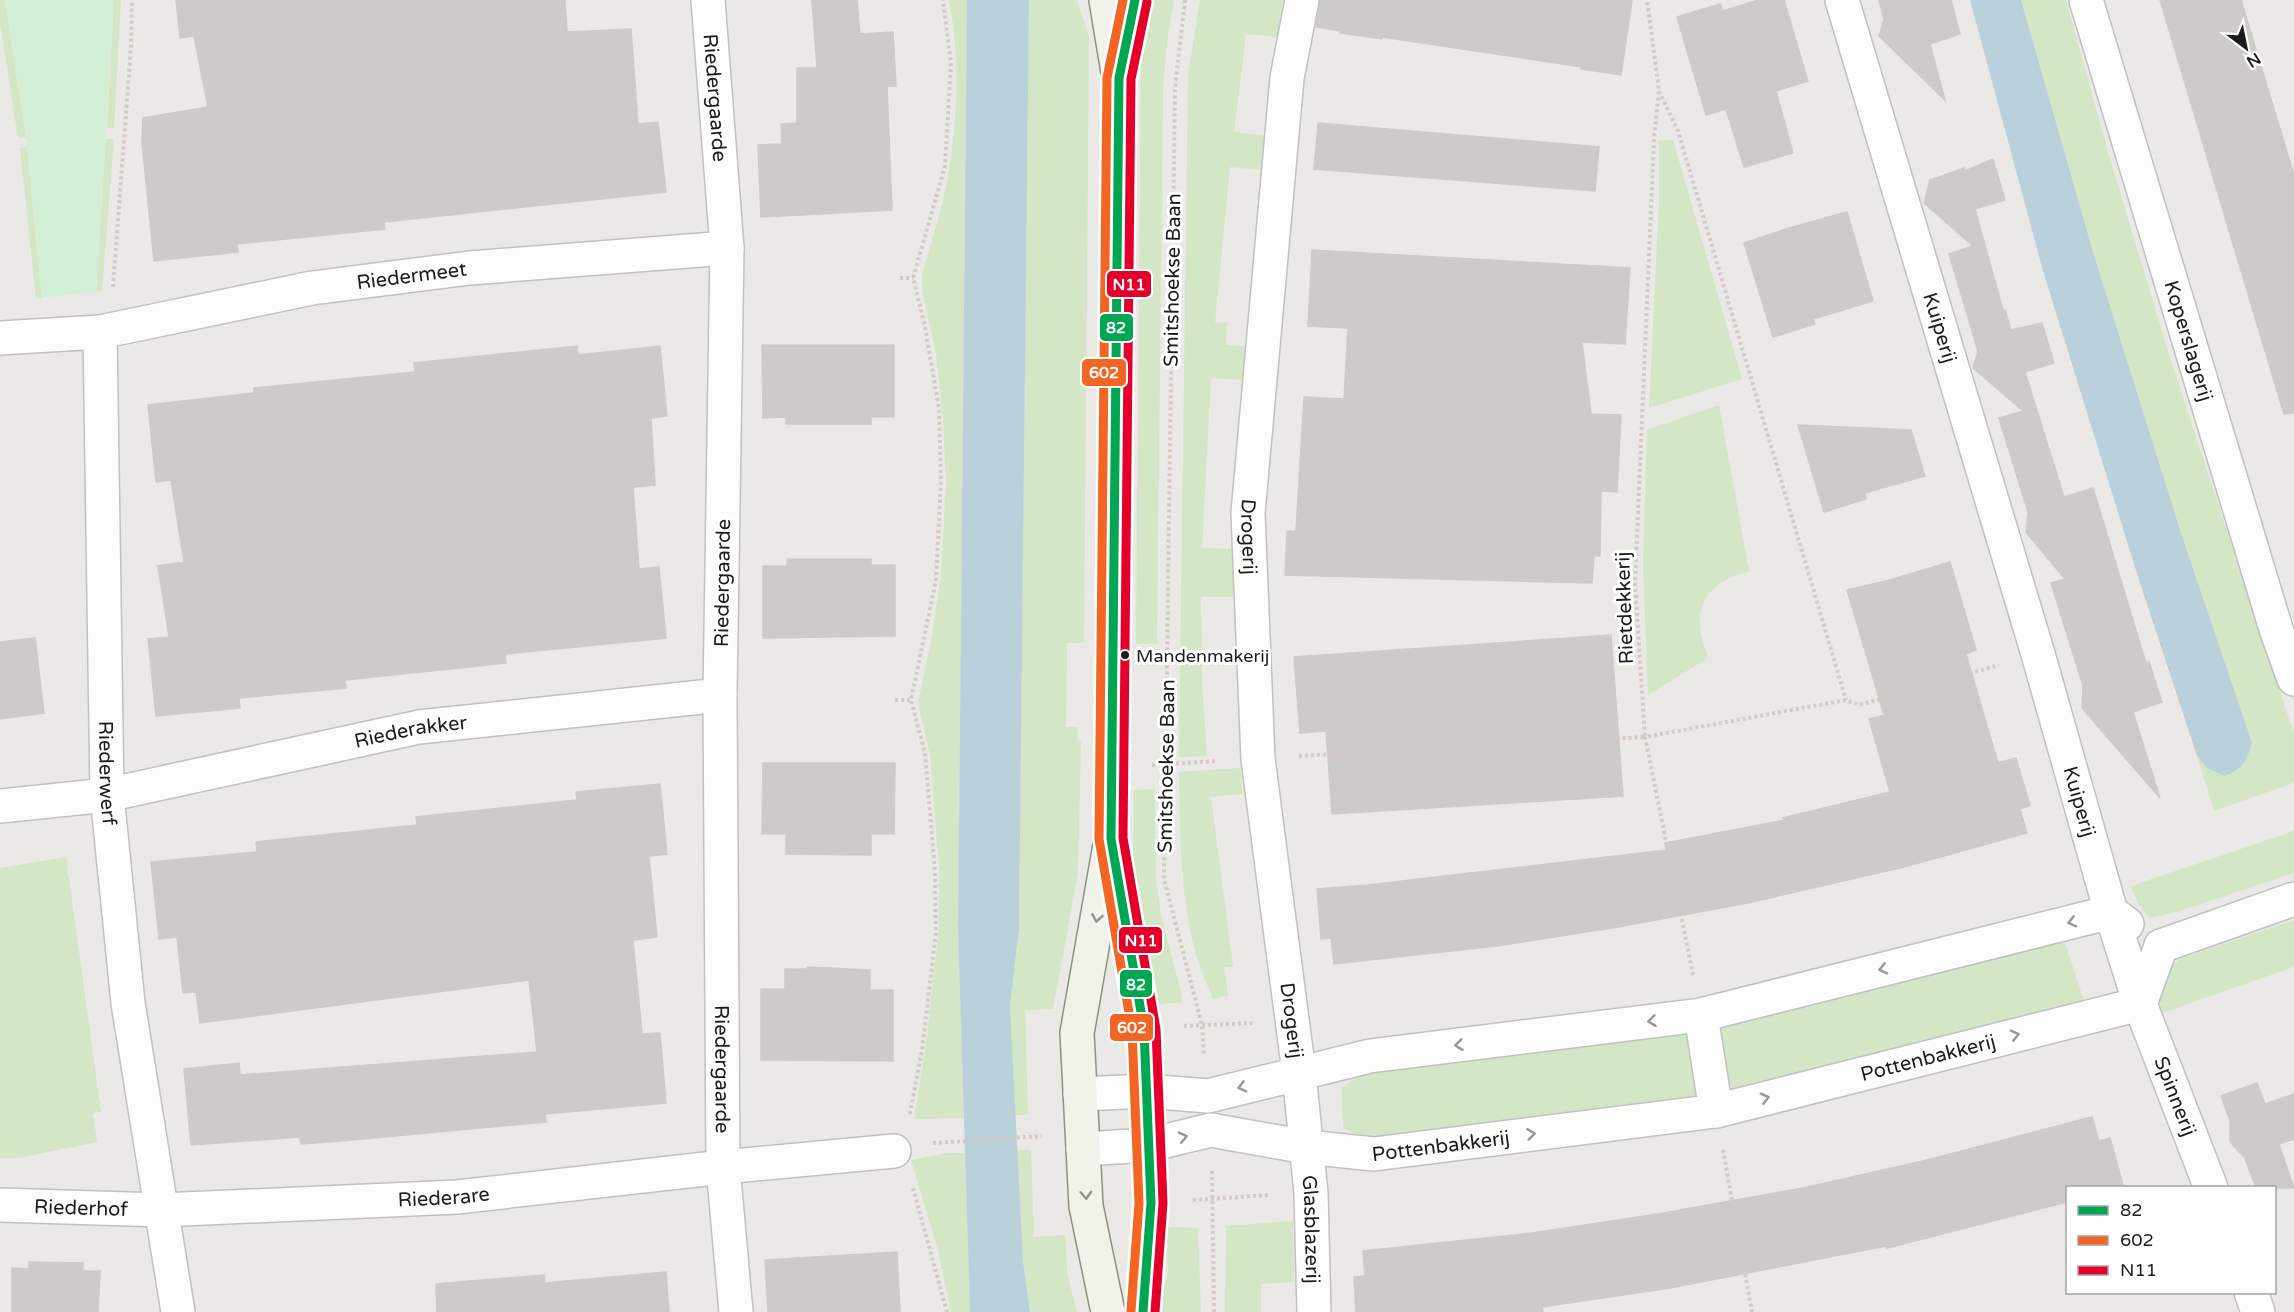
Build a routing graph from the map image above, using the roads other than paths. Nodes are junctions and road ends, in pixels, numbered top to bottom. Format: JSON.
{"nodes":[{"id":1,"x":708,"y":0,"type":"edge"},
{"id":2,"x":1106,"y":0,"type":"edge"},
{"id":3,"x":1135,"y":0,"type":"edge"},
{"id":4,"x":1302,"y":0,"type":"edge"},
{"id":5,"x":1842,"y":0,"type":"edge"},
{"id":6,"x":2086,"y":0,"type":"edge"},
{"id":7,"x":1119,"y":78,"type":"junction"},
{"id":8,"x":727,"y":248,"type":"junction"},
{"id":9,"x":100,"y":332,"type":"junction"},
{"id":10,"x":0,"y":338,"type":"edge"},
{"id":11,"x":2294,"y":679,"type":"edge"},
{"id":12,"x":720,"y":695,"type":"junction"},
{"id":13,"x":107,"y":795,"type":"junction"},
{"id":14,"x":0,"y":806,"type":"edge"},
{"id":15,"x":1111,"y":839,"type":"junction"},
{"id":16,"x":2294,"y":898,"type":"edge"},
{"id":17,"x":2111,"y":912,"type":"junction"},
{"id":18,"x":2161,"y":946,"type":"junction"},
{"id":19,"x":2140,"y":1004,"type":"junction"},
{"id":20,"x":1701,"y":1015,"type":"junction"},
{"id":21,"x":1299,"y":1073,"type":"junction"},
{"id":22,"x":1147,"y":1091,"type":"junction"},
{"id":23,"x":1080,"y":1094,"type":"junction"},
{"id":24,"x":1716,"y":1111,"type":"junction"},
{"id":25,"x":1149,"y":1145,"type":"junction"},
{"id":26,"x":1306,"y":1147,"type":"junction"},
{"id":27,"x":1083,"y":1149,"type":"junction"},
{"id":28,"x":894,"y":1151,"type":"dead end"},
{"id":29,"x":723,"y":1167,"type":"junction"},
{"id":30,"x":2210,"y":1186,"type":"edge"},
{"id":31,"x":0,"y":1205,"type":"edge"},
{"id":32,"x":161,"y":1210,"type":"junction"},
{"id":33,"x":2251,"y":1294,"type":"edge"},
{"id":34,"x":178,"y":1312,"type":"edge"},
{"id":35,"x":736,"y":1312,"type":"edge"},
{"id":36,"x":1108,"y":1312,"type":"edge"},
{"id":37,"x":1143,"y":1312,"type":"edge"},
{"id":38,"x":1314,"y":1312,"type":"edge"},
{"id":39,"x":2258,"y":1312,"type":"edge"}],
"edges":[{"from":1,"to":8,"type":"street","name":"Riedergaarde"},
{"from":2,"to":7,"type":"street"},
{"from":3,"to":7,"type":"street"},
{"from":4,"to":21,"type":"street","name":"Drogerij"},
{"from":5,"to":17,"type":"street","name":"Kuiperij"},
{"from":6,"to":11,"type":"street","name":"Koperslagerij"},
{"from":7,"to":15,"type":"street"},
{"from":8,"to":9,"type":"street","name":"Riedermeet"},
{"from":8,"to":12,"type":"street","name":"Riedergaarde"},
{"from":9,"to":10,"type":"street","name":"Riedermeet"},
{"from":9,"to":13,"type":"street","name":"Riederwerf"},
{"from":12,"to":13,"type":"street","name":"Riederakker"},
{"from":12,"to":29,"type":"street","name":"Riedergaarde"},
{"from":13,"to":14,"type":"street"},
{"from":13,"to":32,"type":"street","name":"Riederwerf"},
{"from":15,"to":22,"type":"street"},
{"from":15,"to":23,"type":"street","one_way":true},
{"from":16,"to":18,"type":"street"},
{"from":17,"to":18,"type":"street"},
{"from":17,"to":19,"type":"street"},
{"from":17,"to":20,"type":"street","one_way":true},
{"from":18,"to":19,"type":"street"},
{"from":24,"to":19,"type":"street","name":"Pottenbakkerij","one_way":true},
{"from":19,"to":30,"type":"street","name":"Spinnerij"},
{"from":20,"to":21,"type":"street","one_way":true},
{"from":20,"to":24,"type":"street"},
{"from":21,"to":22,"type":"street","one_way":true},
{"from":21,"to":26,"type":"street"},
{"from":22,"to":23,"type":"street"},
{"from":22,"to":25,"type":"street"},
{"from":23,"to":27,"type":"street"},
{"from":26,"to":24,"type":"street","name":"Pottenbakkerij","one_way":true},
{"from":25,"to":26,"type":"street","name":"Pottenbakkerij","one_way":true},
{"from":25,"to":27,"type":"street","name":"Pottenbakkerij"},
{"from":25,"to":37,"type":"street"},
{"from":26,"to":38,"type":"street","name":"Glasblazerij"},
{"from":27,"to":36,"type":"street","one_way":true},
{"from":28,"to":29,"type":"street"},
{"from":29,"to":32,"type":"street","name":"Riederare"},
{"from":29,"to":35,"type":"street","name":"Riedergaarde"},
{"from":31,"to":32,"type":"street","name":"Riederhof"},
{"from":32,"to":34,"type":"street","name":"Riederwerf"},
{"from":33,"to":39,"type":"street"}]}
